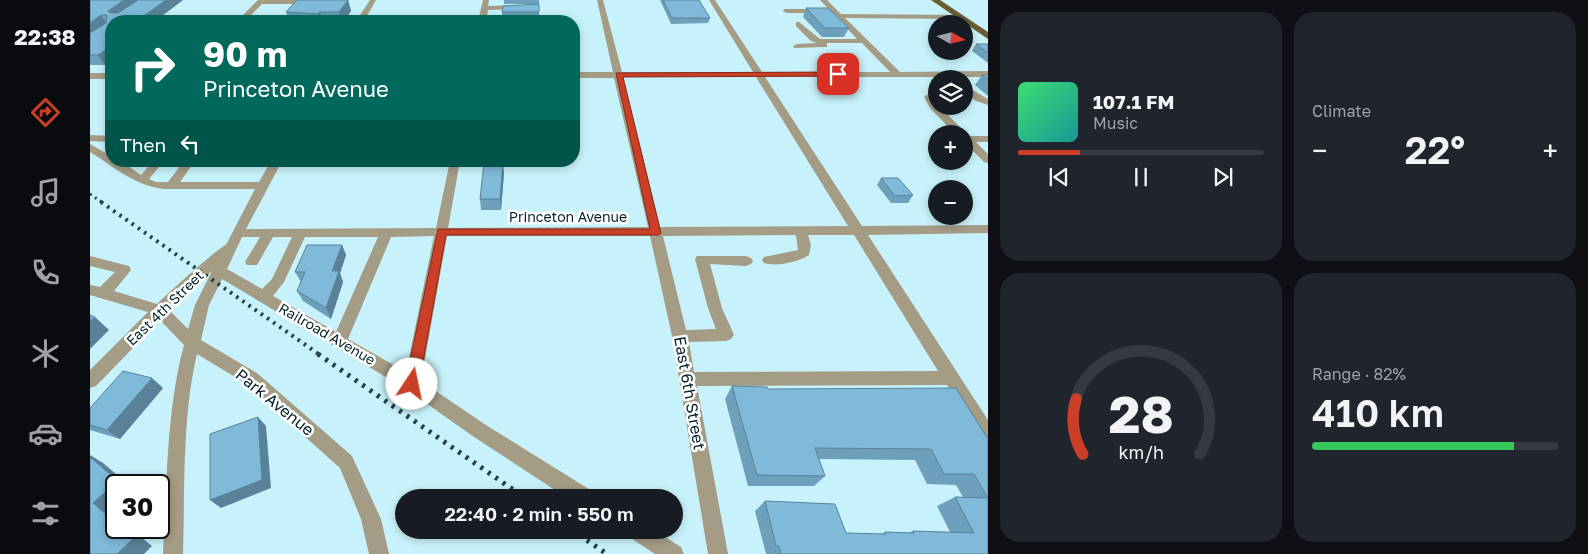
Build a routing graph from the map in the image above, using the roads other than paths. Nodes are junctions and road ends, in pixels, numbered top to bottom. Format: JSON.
{"nodes":[{"id":1,"x":346,"y":0,"type":"edge"},
{"id":2,"x":373,"y":0,"type":"edge"},
{"id":3,"x":600,"y":0,"type":"edge"},
{"id":4,"x":712,"y":0,"type":"edge"},
{"id":5,"x":823,"y":0,"type":"edge"},
{"id":6,"x":935,"y":0,"type":"edge"},
{"id":7,"x":261,"y":1,"type":"edge"},
{"id":8,"x":486,"y":4,"type":"edge"},
{"id":9,"x":529,"y":7,"type":"edge"},
{"id":10,"x":787,"y":11,"type":"dead end"},
{"id":11,"x":837,"y":14,"type":"junction"},
{"id":12,"x":247,"y":15,"type":"edge"},
{"id":13,"x":364,"y":15,"type":"edge"},
{"id":14,"x":957,"y":15,"type":"edge"},
{"id":15,"x":928,"y":16,"type":"edge"},
{"id":16,"x":799,"y":24,"type":"dead end"},
{"id":17,"x":973,"y":26,"type":"edge"},
{"id":18,"x":988,"y":36,"type":"edge"},
{"id":19,"x":866,"y":43,"type":"junction"},
{"id":20,"x":796,"y":46,"type":"dead end"},
{"id":21,"x":759,"y":74,"type":"junction"},
{"id":22,"x":897,"y":74,"type":"junction"},
{"id":23,"x":988,"y":74,"type":"edge"},
{"id":24,"x":580,"y":75,"type":"edge"},
{"id":25,"x":619,"y":75,"type":"junction"},
{"id":26,"x":928,"y":75,"type":"edge"},
{"id":27,"x":973,"y":75,"type":"edge"},
{"id":28,"x":90,"y":76,"type":"edge"},
{"id":29,"x":105,"y":76,"type":"edge"},
{"id":30,"x":973,"y":95,"type":"edge"},
{"id":31,"x":988,"y":102,"type":"edge"},
{"id":32,"x":942,"y":115,"type":"edge"},
{"id":33,"x":953,"y":125,"type":"edge"},
{"id":34,"x":973,"y":137,"type":"edge"},
{"id":35,"x":988,"y":139,"type":"edge"},
{"id":36,"x":105,"y":140,"type":"edge"},
{"id":37,"x":92,"y":142,"type":"edge"},
{"id":38,"x":973,"y":145,"type":"edge"},
{"id":39,"x":105,"y":153,"type":"edge"},
{"id":40,"x":988,"y":160,"type":"edge"},
{"id":41,"x":129,"y":167,"type":"edge"},
{"id":42,"x":154,"y":167,"type":"edge"},
{"id":43,"x":186,"y":167,"type":"edge"},
{"id":44,"x":274,"y":167,"type":"edge"},
{"id":45,"x":454,"y":167,"type":"edge"},
{"id":46,"x":142,"y":180,"type":"junction"},
{"id":47,"x":172,"y":185,"type":"junction"},
{"id":48,"x":263,"y":186,"type":"junction"},
{"id":49,"x":988,"y":229,"type":"edge"},
{"id":50,"x":387,"y":231,"type":"junction"},
{"id":51,"x":860,"y":231,"type":"junction"},
{"id":52,"x":268,"y":232,"type":"junction"},
{"id":53,"x":301,"y":232,"type":"junction"},
{"id":54,"x":441,"y":232,"type":"junction"},
{"id":55,"x":801,"y":232,"type":"junction"},
{"id":56,"x":238,"y":233,"type":"junction"},
{"id":57,"x":656,"y":233,"type":"junction"},
{"id":58,"x":769,"y":260,"type":"dead end"},
{"id":59,"x":90,"y":261,"type":"edge"},
{"id":60,"x":746,"y":261,"type":"dead end"},
{"id":61,"x":252,"y":262,"type":"dead end"},
{"id":62,"x":219,"y":271,"type":"junction"},
{"id":63,"x":96,"y":292,"type":"edge"},
{"id":64,"x":264,"y":297,"type":"junction"},
{"id":65,"x":160,"y":310,"type":"junction"},
{"id":66,"x":680,"y":336,"type":"junction"},
{"id":67,"x":339,"y":341,"type":"junction"},
{"id":68,"x":192,"y":343,"type":"junction"},
{"id":69,"x":952,"y":378,"type":"junction"},
{"id":70,"x":688,"y":379,"type":"junction"},
{"id":71,"x":90,"y":382,"type":"edge"},
{"id":72,"x":412,"y":384,"type":"junction"},
{"id":73,"x":988,"y":436,"type":"edge"},
{"id":74,"x":571,"y":489,"type":"edge"},
{"id":75,"x":650,"y":539,"type":"edge"},
{"id":76,"x":173,"y":554,"type":"edge"},
{"id":77,"x":379,"y":554,"type":"edge"},
{"id":78,"x":674,"y":554,"type":"edge"},
{"id":79,"x":718,"y":554,"type":"edge"}],
"edges":[{"from":1,"to":7,"type":"street"},
{"from":2,"to":13,"type":"street"},
{"from":3,"to":25,"type":"street","name":"East 6th Street"},
{"from":4,"to":21,"type":"street"},
{"from":5,"to":11,"type":"street"},
{"from":6,"to":14,"type":"main road"},
{"from":7,"to":12,"type":"street"},
{"from":8,"to":9,"type":"street"},
{"from":10,"to":11,"type":"street"},
{"from":11,"to":15,"type":"street"},
{"from":11,"to":19,"type":"street"},
{"from":16,"to":19,"type":"street"},
{"from":17,"to":18,"type":"main road"},
{"from":19,"to":20,"type":"street"},
{"from":19,"to":22,"type":"street"},
{"from":21,"to":22,"type":"street"},
{"from":21,"to":25,"type":"street"},
{"from":21,"to":51,"type":"street"},
{"from":22,"to":26,"type":"street"},
{"from":23,"to":27,"type":"street"},
{"from":24,"to":25,"type":"street"},
{"from":25,"to":57,"type":"street","name":"East 6th Street"},
{"from":28,"to":29,"type":"street"},
{"from":30,"to":31,"type":"street"},
{"from":32,"to":33,"type":"street"},
{"from":34,"to":35,"type":"street"},
{"from":36,"to":37,"type":"street"},
{"from":37,"to":39,"type":"street"},
{"from":38,"to":40,"type":"street"},
{"from":41,"to":46,"type":"street"},
{"from":42,"to":46,"type":"street"},
{"from":43,"to":47,"type":"street"},
{"from":44,"to":48,"type":"street"},
{"from":45,"to":54,"type":"street"},
{"from":46,"to":47,"type":"street"},
{"from":47,"to":48,"type":"street"},
{"from":48,"to":56,"type":"street"},
{"from":49,"to":51,"type":"street","name":"Princeton Avenue"},
{"from":50,"to":53,"type":"street","name":"Princeton Avenue"},
{"from":50,"to":54,"type":"street","name":"Princeton Avenue"},
{"from":50,"to":67,"type":"street"},
{"from":51,"to":55,"type":"street","name":"Princeton Avenue"},
{"from":51,"to":69,"type":"street"},
{"from":52,"to":53,"type":"street","name":"Princeton Avenue"},
{"from":52,"to":56,"type":"street","name":"Princeton Avenue"},
{"from":52,"to":61,"type":"street"},
{"from":53,"to":64,"type":"street"},
{"from":54,"to":57,"type":"street","name":"Princeton Avenue"},
{"from":54,"to":72,"type":"street"},
{"from":55,"to":57,"type":"street","name":"Princeton Avenue"},
{"from":55,"to":58,"type":"street"},
{"from":56,"to":62,"type":"street"},
{"from":56,"to":65,"type":"street","name":"East 4th Street"},
{"from":57,"to":66,"type":"street","name":"East 6th Street"},
{"from":59,"to":63,"type":"street"},
{"from":60,"to":66,"type":"street"},
{"from":62,"to":64,"type":"street","name":"Railroad Avenue"},
{"from":62,"to":68,"type":"street"},
{"from":63,"to":65,"type":"street","name":"Park Avenue"},
{"from":64,"to":67,"type":"street","name":"Railroad Avenue"},
{"from":65,"to":68,"type":"street","name":"Park Avenue"},
{"from":65,"to":71,"type":"street","name":"East 4th Street"},
{"from":66,"to":70,"type":"street","name":"East 6th Street"},
{"from":67,"to":72,"type":"street","name":"Railroad Avenue"},
{"from":68,"to":76,"type":"street"},
{"from":68,"to":77,"type":"street","name":"Park Avenue"},
{"from":69,"to":70,"type":"street"},
{"from":69,"to":73,"type":"street"},
{"from":70,"to":79,"type":"street","name":"East 6th Street"},
{"from":72,"to":74,"type":"street","name":"Railroad Avenue"},
{"from":75,"to":78,"type":"street"}]}
